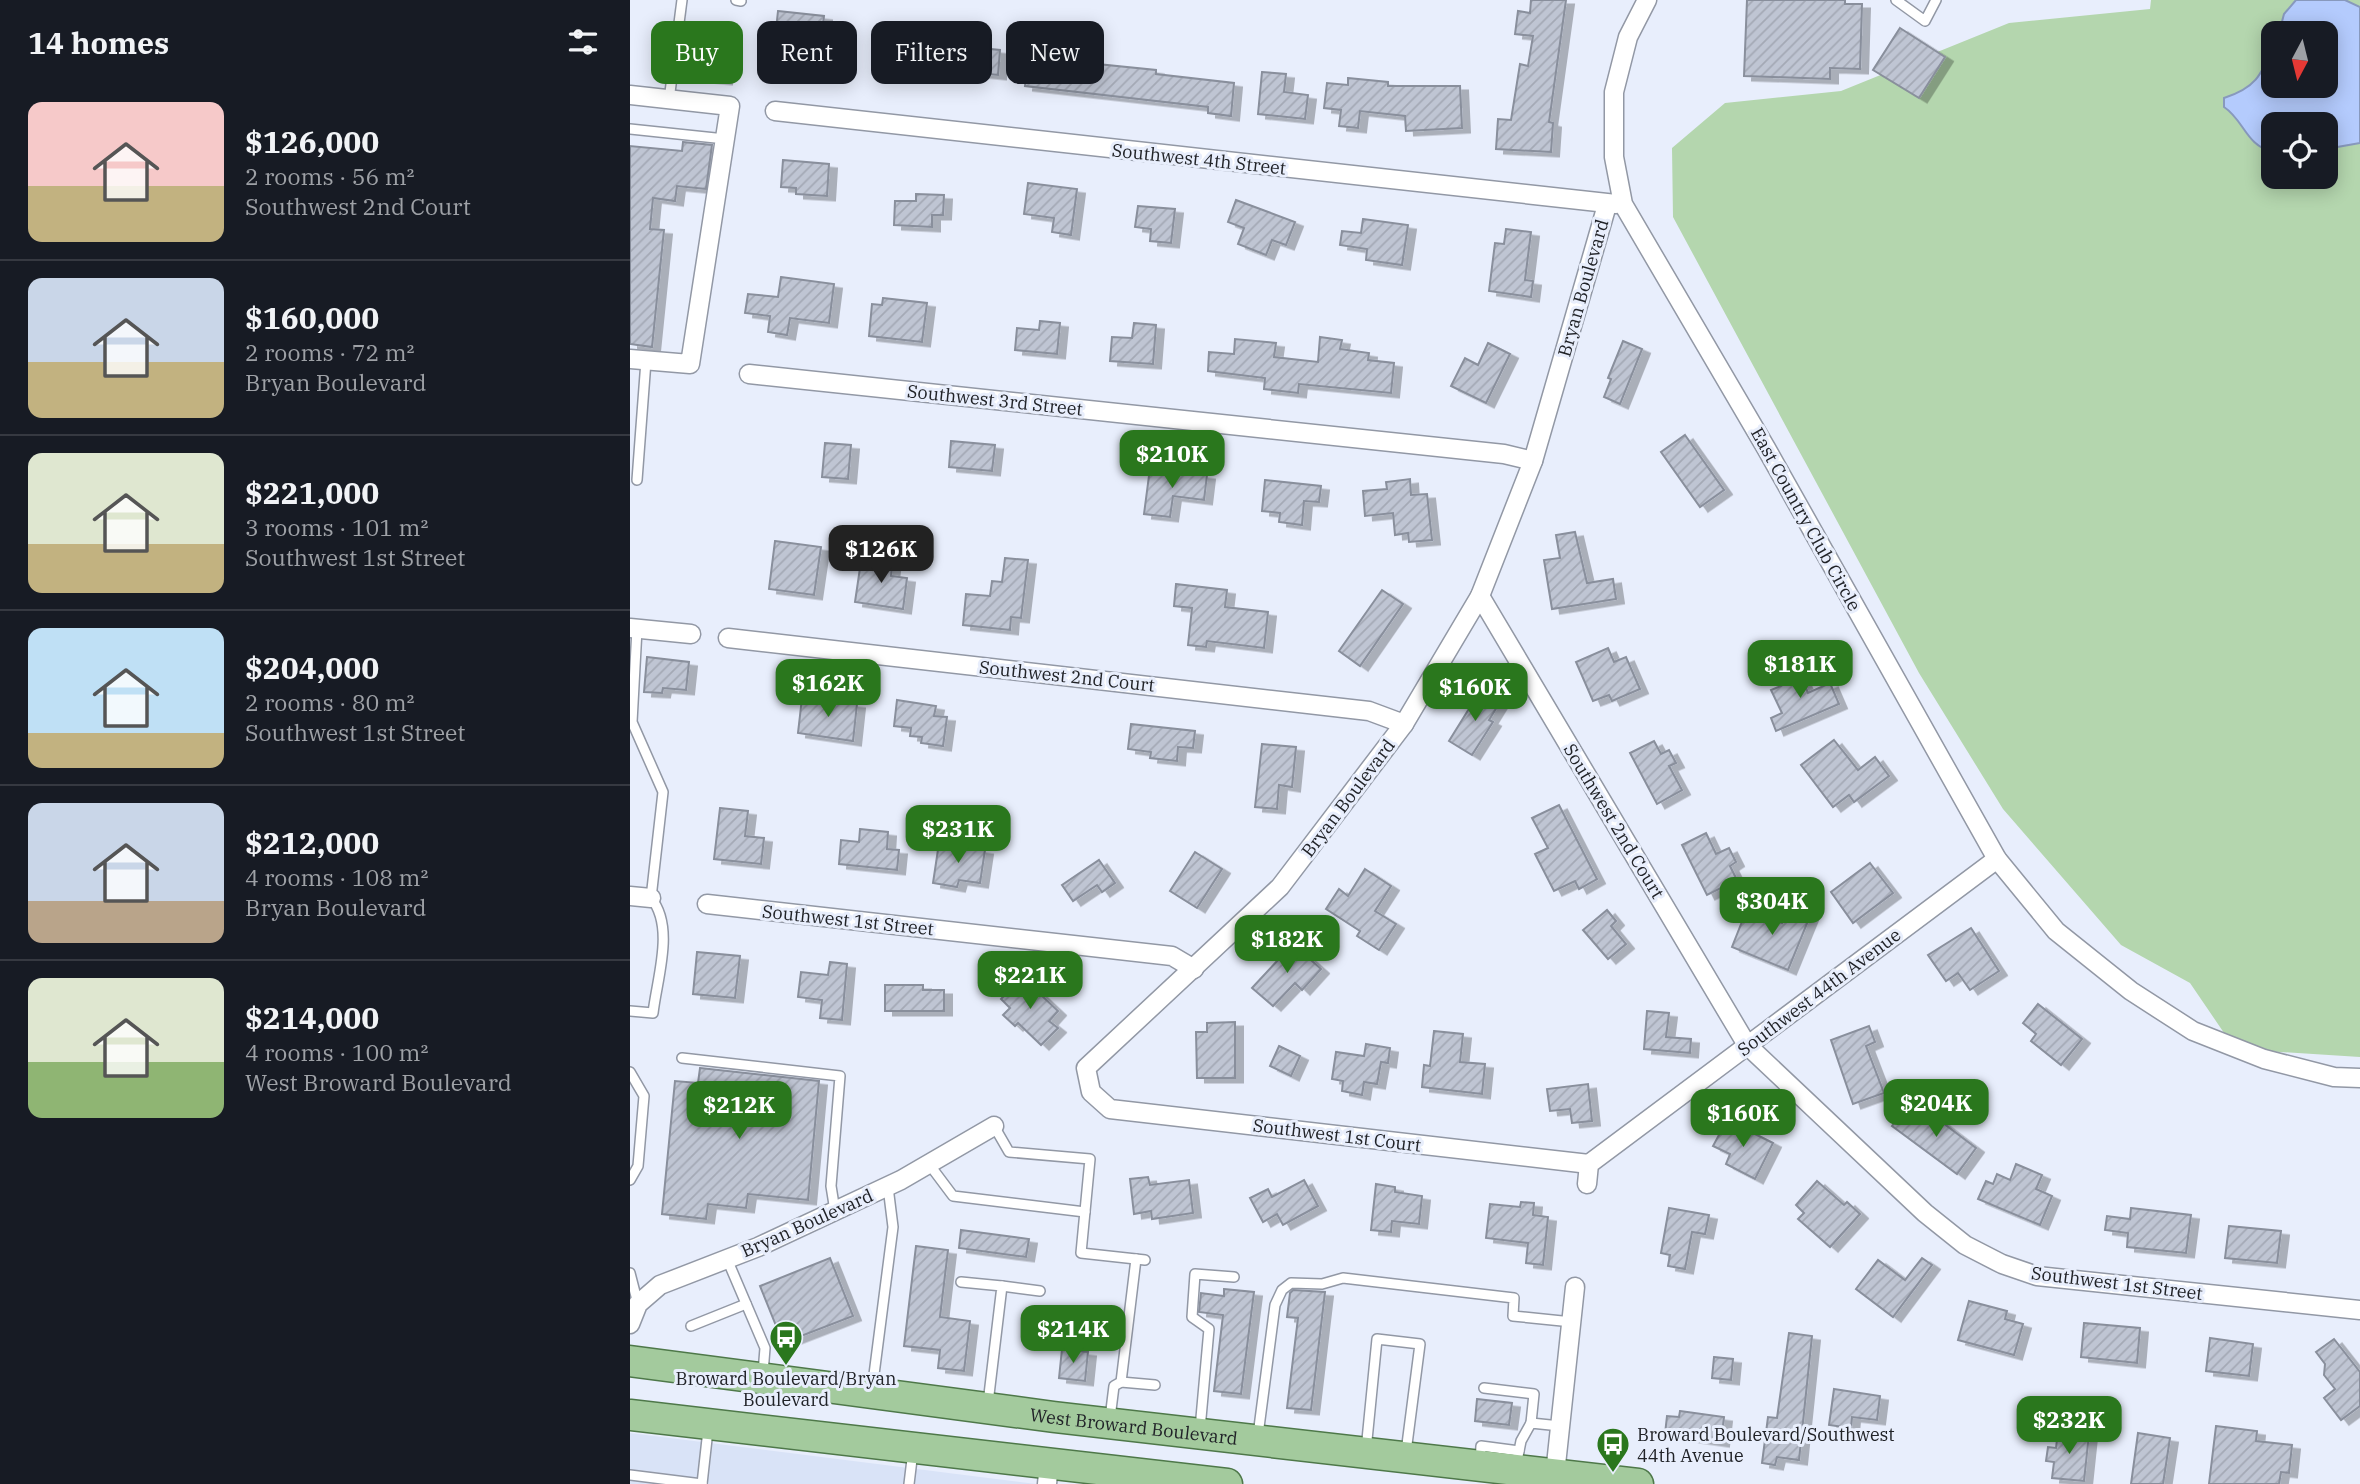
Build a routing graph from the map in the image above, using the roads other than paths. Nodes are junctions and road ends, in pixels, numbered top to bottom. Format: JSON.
{"nodes":[{"id":1,"x":682,"y":0,"type":"edge"},
{"id":2,"x":736,"y":0,"type":"edge"},
{"id":3,"x":1647,"y":0,"type":"edge"},
{"id":4,"x":1896,"y":0,"type":"edge"},
{"id":5,"x":1936,"y":0,"type":"edge"},
{"id":6,"x":741,"y":1,"type":"edge"},
{"id":7,"x":630,"y":95,"type":"edge"},
{"id":8,"x":669,"y":100,"type":"junction"},
{"id":9,"x":775,"y":111,"type":"dead end"},
{"id":10,"x":630,"y":129,"type":"edge"},
{"id":11,"x":725,"y":139,"type":"junction"},
{"id":12,"x":1615,"y":204,"type":"junction"},
{"id":13,"x":638,"y":360,"type":"edge"},
{"id":14,"x":749,"y":373,"type":"dead end"},
{"id":15,"x":1533,"y":461,"type":"junction"},
{"id":16,"x":637,"y":480,"type":"dead end"},
{"id":17,"x":1480,"y":596,"type":"junction"},
{"id":18,"x":633,"y":628,"type":"edge"},
{"id":19,"x":691,"y":634,"type":"dead end"},
{"id":20,"x":728,"y":638,"type":"dead end"},
{"id":21,"x":632,"y":667,"type":"edge"},
{"id":22,"x":1404,"y":724,"type":"junction"},
{"id":23,"x":1997,"y":859,"type":"junction"},
{"id":24,"x":630,"y":896,"type":"edge"},
{"id":25,"x":651,"y":898,"type":"junction"},
{"id":26,"x":707,"y":904,"type":"dead end"},
{"id":27,"x":1194,"y":969,"type":"junction"},
{"id":28,"x":630,"y":1011,"type":"edge"},
{"id":29,"x":1747,"y":1045,"type":"junction"},
{"id":30,"x":682,"y":1058,"type":"dead end"},
{"id":31,"x":630,"y":1072,"type":"edge"},
{"id":32,"x":2360,"y":1078,"type":"edge"},
{"id":33,"x":1091,"y":1092,"type":"joint"},
{"id":34,"x":994,"y":1126,"type":"joint"},
{"id":35,"x":929,"y":1164,"type":"junction"},
{"id":36,"x":1589,"y":1164,"type":"junction"},
{"id":37,"x":630,"y":1180,"type":"edge"},
{"id":38,"x":1587,"y":1184,"type":"dead end"},
{"id":39,"x":888,"y":1187,"type":"junction"},
{"id":40,"x":835,"y":1211,"type":"junction"},
{"id":41,"x":1085,"y":1212,"type":"junction"},
{"id":42,"x":727,"y":1259,"type":"junction"},
{"id":43,"x":630,"y":1273,"type":"edge"},
{"id":44,"x":1234,"y":1277,"type":"dead end"},
{"id":45,"x":961,"y":1282,"type":"dead end"},
{"id":46,"x":1002,"y":1286,"type":"junction"},
{"id":47,"x":1576,"y":1287,"type":"dead end"},
{"id":48,"x":1040,"y":1291,"type":"dead end"},
{"id":49,"x":638,"y":1304,"type":"junction"},
{"id":50,"x":746,"y":1304,"type":"junction"},
{"id":51,"x":2360,"y":1310,"type":"edge"},
{"id":52,"x":1572,"y":1322,"type":"junction"},
{"id":53,"x":630,"y":1324,"type":"edge"},
{"id":54,"x":691,"y":1326,"type":"dead end"},
{"id":55,"x":630,"y":1361,"type":"edge"},
{"id":56,"x":763,"y":1378,"type":"junction"},
{"id":57,"x":1121,"y":1382,"type":"junction"},
{"id":58,"x":1155,"y":1385,"type":"dead end"},
{"id":59,"x":1484,"y":1388,"type":"dead end"},
{"id":60,"x":871,"y":1393,"type":"junction"},
{"id":61,"x":987,"y":1408,"type":"junction"},
{"id":62,"x":630,"y":1415,"type":"edge"},
{"id":63,"x":1109,"y":1423,"type":"junction"},
{"id":64,"x":1531,"y":1423,"type":"junction"},
{"id":65,"x":709,"y":1425,"type":"junction"},
{"id":66,"x":1560,"y":1426,"type":"junction"},
{"id":67,"x":1200,"y":1434,"type":"junction"},
{"id":68,"x":1258,"y":1440,"type":"junction"},
{"id":69,"x":913,"y":1449,"type":"junction"},
{"id":70,"x":1366,"y":1452,"type":"junction"},
{"id":71,"x":1405,"y":1457,"type":"junction"},
{"id":72,"x":1517,"y":1460,"type":"junction"},
{"id":73,"x":1048,"y":1473,"type":"edge"},
{"id":74,"x":630,"y":1475,"type":"edge"},
{"id":75,"x":1553,"y":1479,"type":"edge"},
{"id":76,"x":658,"y":1481,"type":"edge"},
{"id":77,"x":702,"y":1484,"type":"edge"},
{"id":78,"x":909,"y":1484,"type":"edge"},
{"id":79,"x":1227,"y":1484,"type":"edge"},
{"id":80,"x":1638,"y":1484,"type":"edge"}],
"edges":[{"from":1,"to":8,"type":"lane"},
{"from":2,"to":6,"type":"lane"},
{"from":3,"to":12,"type":"street","name":"East Country Club Circle"},
{"from":4,"to":5,"type":"lane"},
{"from":7,"to":8,"type":"street"},
{"from":8,"to":11,"type":"street"},
{"from":9,"to":12,"type":"street","name":"Southwest 4th Street"},
{"from":10,"to":11,"type":"lane"},
{"from":11,"to":13,"type":"street"},
{"from":12,"to":15,"type":"street","name":"Bryan Boulevard"},
{"from":12,"to":23,"type":"street","name":"East Country Club Circle"},
{"from":13,"to":16,"type":"lane"},
{"from":14,"to":15,"type":"street","name":"Southwest 3rd Street"},
{"from":15,"to":17,"type":"street","name":"Bryan Boulevard"},
{"from":17,"to":22,"type":"street","name":"Bryan Boulevard"},
{"from":17,"to":29,"type":"street","name":"Southwest 2nd Court"},
{"from":18,"to":19,"type":"street"},
{"from":18,"to":21,"type":"lane"},
{"from":20,"to":22,"type":"street","name":"Southwest 2nd Court"},
{"from":21,"to":25,"type":"lane"},
{"from":22,"to":27,"type":"street","name":"Bryan Boulevard"},
{"from":23,"to":29,"type":"street","name":"Southwest 44th Avenue"},
{"from":23,"to":32,"type":"street","name":"East Country Club Circle"},
{"from":24,"to":25,"type":"street"},
{"from":25,"to":28,"type":"lane"},
{"from":26,"to":27,"type":"street","name":"Southwest 1st Street"},
{"from":27,"to":33,"type":"street","name":"Bryan Boulevard"},
{"from":29,"to":36,"type":"street","name":"Southwest 44th Avenue"},
{"from":29,"to":51,"type":"street","name":"Southwest 1st Street"},
{"from":30,"to":40,"type":"lane"},
{"from":31,"to":37,"type":"lane"},
{"from":33,"to":36,"type":"street","name":"Southwest 1st Court"},
{"from":34,"to":35,"type":"street","name":"Bryan Boulevard"},
{"from":34,"to":41,"type":"lane"},
{"from":35,"to":39,"type":"street","name":"Bryan Boulevard"},
{"from":35,"to":41,"type":"lane"},
{"from":36,"to":38,"type":"street"},
{"from":39,"to":40,"type":"street","name":"Bryan Boulevard"},
{"from":39,"to":60,"type":"lane"},
{"from":40,"to":42,"type":"street","name":"Bryan Boulevard"},
{"from":41,"to":57,"type":"lane"},
{"from":42,"to":49,"type":"street","name":"Bryan Boulevard"},
{"from":42,"to":50,"type":"lane"},
{"from":43,"to":49,"type":"lane"},
{"from":44,"to":67,"type":"lane"},
{"from":45,"to":46,"type":"lane"},
{"from":46,"to":48,"type":"lane"},
{"from":46,"to":61,"type":"lane"},
{"from":47,"to":52,"type":"street"},
{"from":49,"to":53,"type":"street"},
{"from":50,"to":54,"type":"lane"},
{"from":50,"to":56,"type":"lane"},
{"from":52,"to":66,"type":"street"},
{"from":52,"to":68,"type":"lane"},
{"from":55,"to":56,"type":"main road","name":"West Broward Boulevard"},
{"from":56,"to":60,"type":"main road","name":"West Broward Boulevard"},
{"from":57,"to":58,"type":"lane"},
{"from":57,"to":63,"type":"lane"},
{"from":59,"to":64,"type":"lane"},
{"from":60,"to":61,"type":"main road","name":"West Broward Boulevard"},
{"from":61,"to":63,"type":"main road","name":"West Broward Boulevard"},
{"from":62,"to":65,"type":"main road"},
{"from":63,"to":67,"type":"main road","name":"West Broward Boulevard"},
{"from":63,"to":73,"type":"main road"},
{"from":64,"to":66,"type":"lane"},
{"from":64,"to":72,"type":"lane"},
{"from":65,"to":69,"type":"main road"},
{"from":65,"to":77,"type":"lane"},
{"from":66,"to":75,"type":"street"},
{"from":67,"to":68,"type":"main road","name":"West Broward Boulevard"},
{"from":68,"to":70,"type":"main road","name":"West Broward Boulevard"},
{"from":69,"to":73,"type":"main road"},
{"from":69,"to":78,"type":"lane"},
{"from":70,"to":71,"type":"main road","name":"West Broward Boulevard"},
{"from":70,"to":71,"type":"lane"},
{"from":71,"to":72,"type":"main road","name":"West Broward Boulevard"},
{"from":72,"to":75,"type":"main road","name":"West Broward Boulevard"},
{"from":73,"to":79,"type":"main road"},
{"from":74,"to":76,"type":"lane"},
{"from":75,"to":80,"type":"main road","name":"West Broward Boulevard"},
{"from":76,"to":77,"type":"lane"}]}
